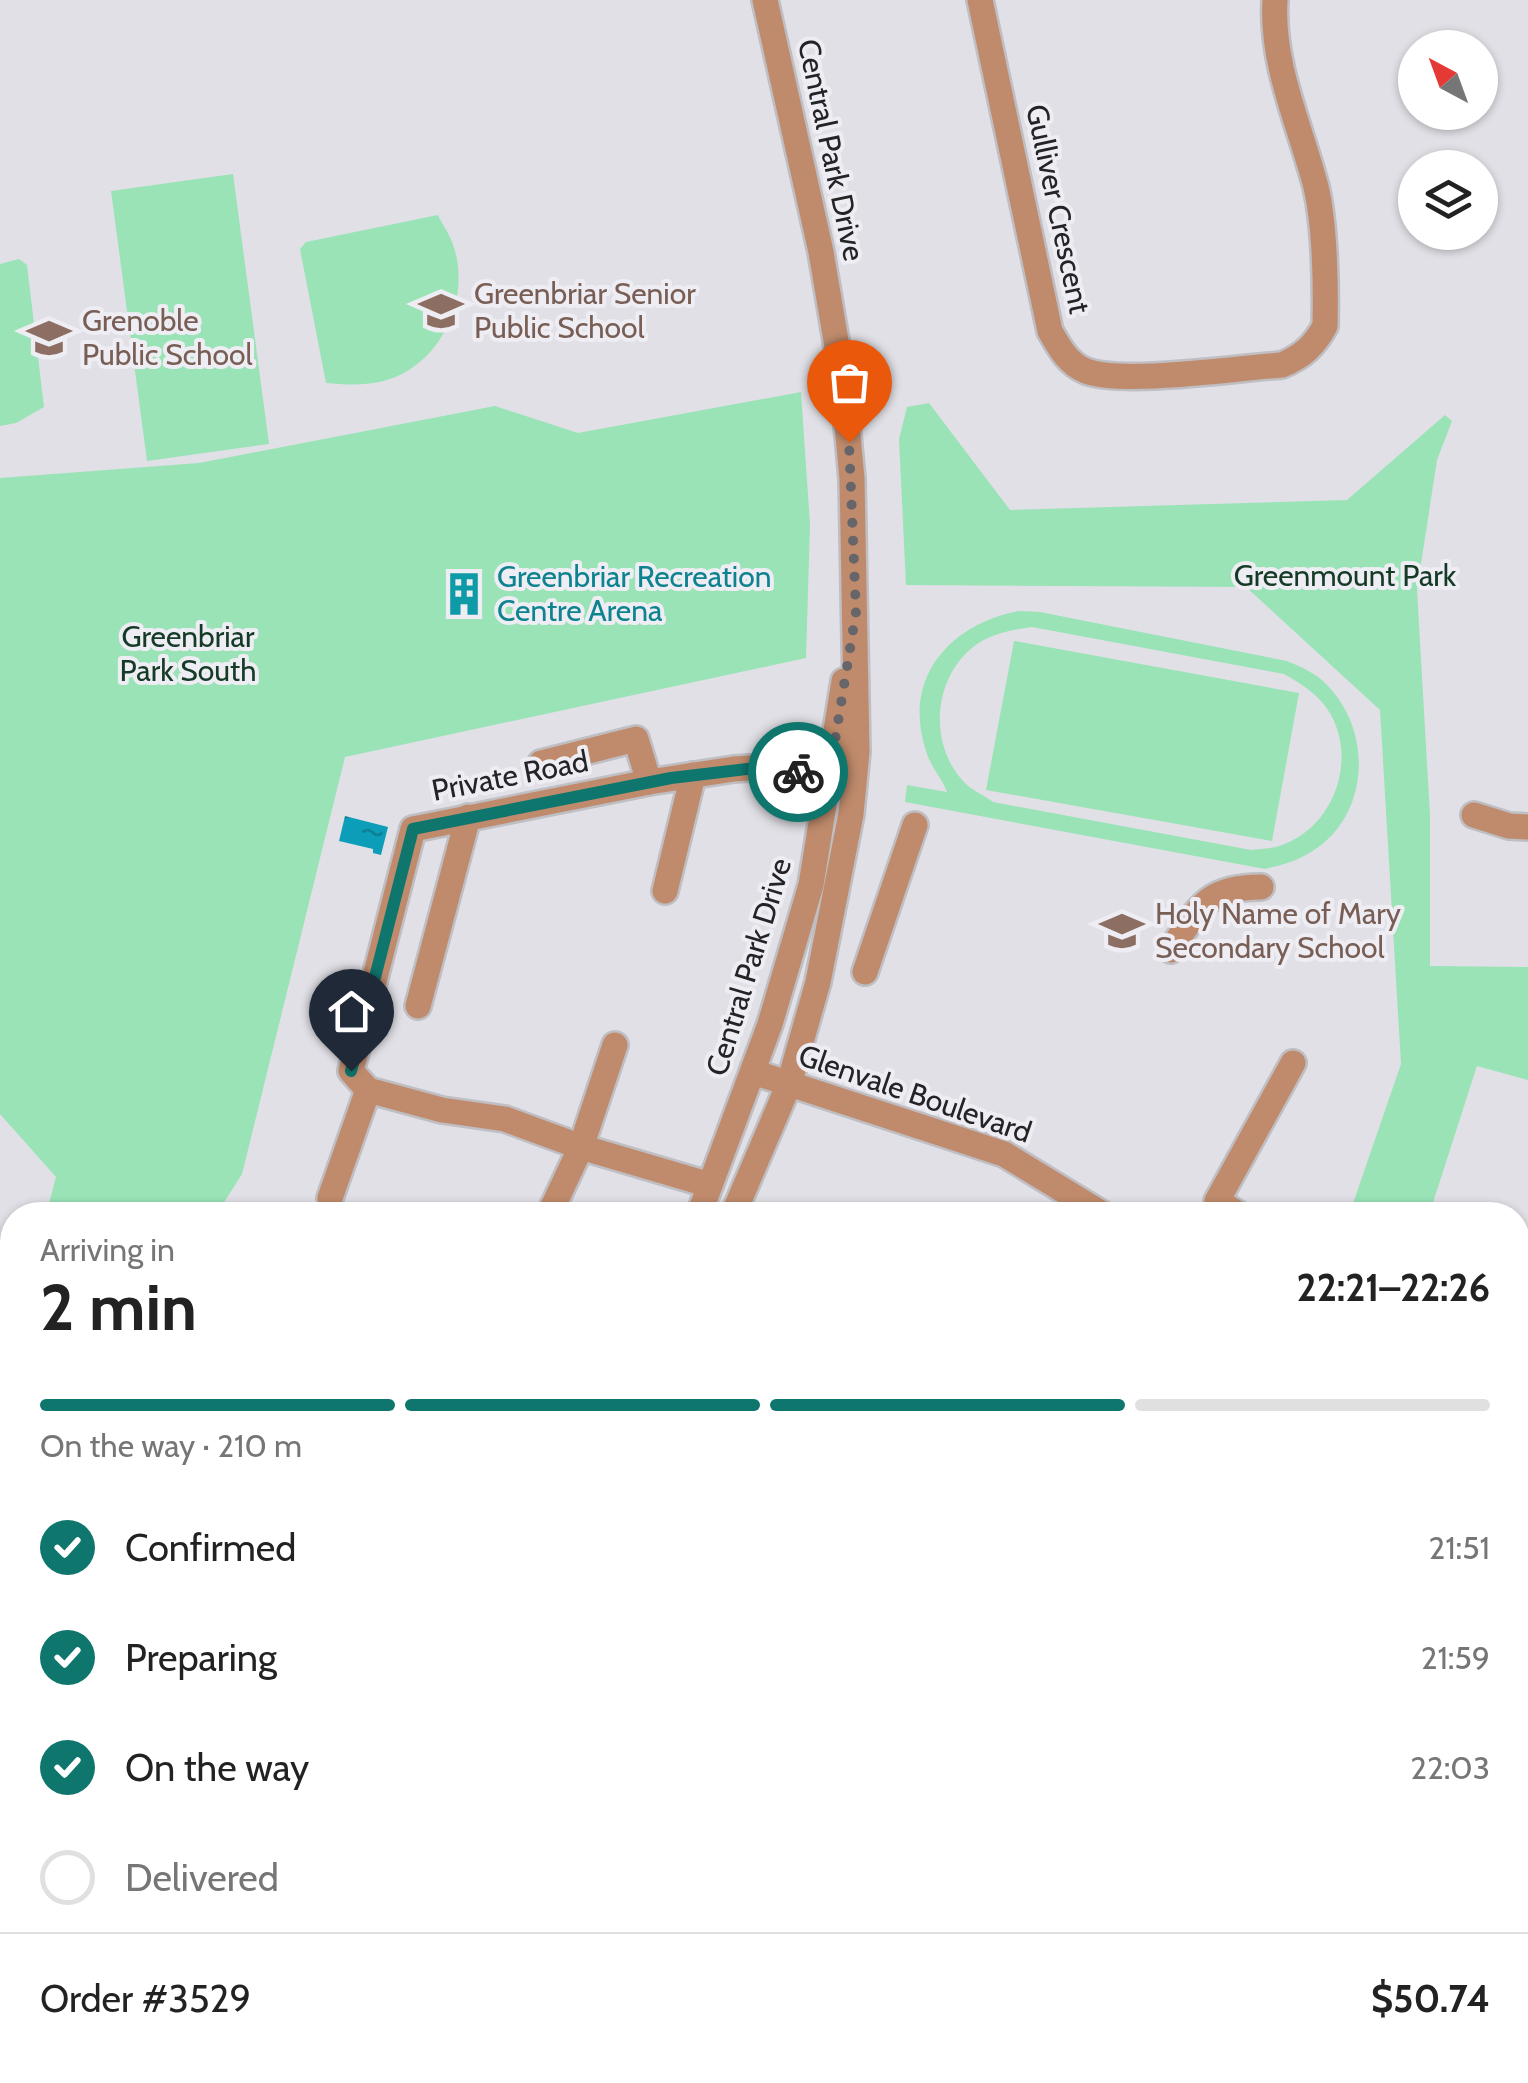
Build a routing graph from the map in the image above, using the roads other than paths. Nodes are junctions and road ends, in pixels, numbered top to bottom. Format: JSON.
{"nodes":[{"id":1,"x":765,"y":0,"type":"edge"},
{"id":2,"x":980,"y":0,"type":"edge"},
{"id":3,"x":1275,"y":0,"type":"edge"},
{"id":4,"x":856,"y":612,"type":"junction"},
{"id":5,"x":541,"y":763,"type":"dead end"},
{"id":6,"x":693,"y":775,"type":"junction"},
{"id":7,"x":829,"y":777,"type":"junction"},
{"id":8,"x":649,"y":782,"type":"junction"},
{"id":9,"x":1474,"y":815,"type":"dead end"},
{"id":10,"x":468,"y":817,"type":"junction"},
{"id":11,"x":915,"y":826,"type":"dead end"},
{"id":12,"x":1528,"y":826,"type":"edge"},
{"id":13,"x":1260,"y":886,"type":"dead end"},
{"id":14,"x":666,"y":891,"type":"dead end"},
{"id":15,"x":1171,"y":950,"type":"dead end"},
{"id":16,"x":864,"y":972,"type":"dead end"},
{"id":17,"x":418,"y":1006,"type":"dead end"},
{"id":18,"x":615,"y":1045,"type":"dead end"},
{"id":19,"x":1292,"y":1063,"type":"dead end"},
{"id":20,"x":753,"y":1072,"type":"junction"},
{"id":21,"x":788,"y":1084,"type":"junction"},
{"id":22,"x":368,"y":1090,"type":"junction"},
{"id":23,"x":581,"y":1147,"type":"junction"},
{"id":24,"x":710,"y":1185,"type":"junction"},
{"id":25,"x":330,"y":1198,"type":"dead end"},
{"id":26,"x":555,"y":1202,"type":"edge"},
{"id":27,"x":704,"y":1202,"type":"edge"},
{"id":28,"x":738,"y":1202,"type":"edge"},
{"id":29,"x":1083,"y":1202,"type":"edge"},
{"id":30,"x":1217,"y":1202,"type":"edge"}],
"edges":[{"from":1,"to":4,"type":"street","name":"Central Park Drive"},
{"from":2,"to":3,"type":"street","name":"Gulliver Crescent"},
{"from":4,"to":7,"type":"street","name":"Central Park Drive"},
{"from":4,"to":21,"type":"street","name":"Central Park Drive"},
{"from":5,"to":8,"type":"street"},
{"from":6,"to":7,"type":"street","name":"Private Road"},
{"from":6,"to":8,"type":"street","name":"Private Road"},
{"from":6,"to":14,"type":"street"},
{"from":7,"to":20,"type":"street","name":"Central Park Drive"},
{"from":8,"to":10,"type":"street","name":"Private Road"},
{"from":9,"to":12,"type":"street"},
{"from":10,"to":17,"type":"street"},
{"from":10,"to":22,"type":"street","name":"Private Road"},
{"from":11,"to":16,"type":"street"},
{"from":13,"to":15,"type":"street"},
{"from":18,"to":23,"type":"street"},
{"from":19,"to":30,"type":"street"},
{"from":20,"to":21,"type":"street","name":"Glenvale Boulevard"},
{"from":20,"to":24,"type":"street","name":"Central Park Drive"},
{"from":21,"to":28,"type":"street","name":"Central Park Drive"},
{"from":21,"to":29,"type":"street","name":"Glenvale Boulevard"},
{"from":22,"to":23,"type":"street"},
{"from":22,"to":25,"type":"street"},
{"from":23,"to":24,"type":"street"},
{"from":23,"to":26,"type":"street"},
{"from":24,"to":27,"type":"street","name":"Central Park Drive"}]}
